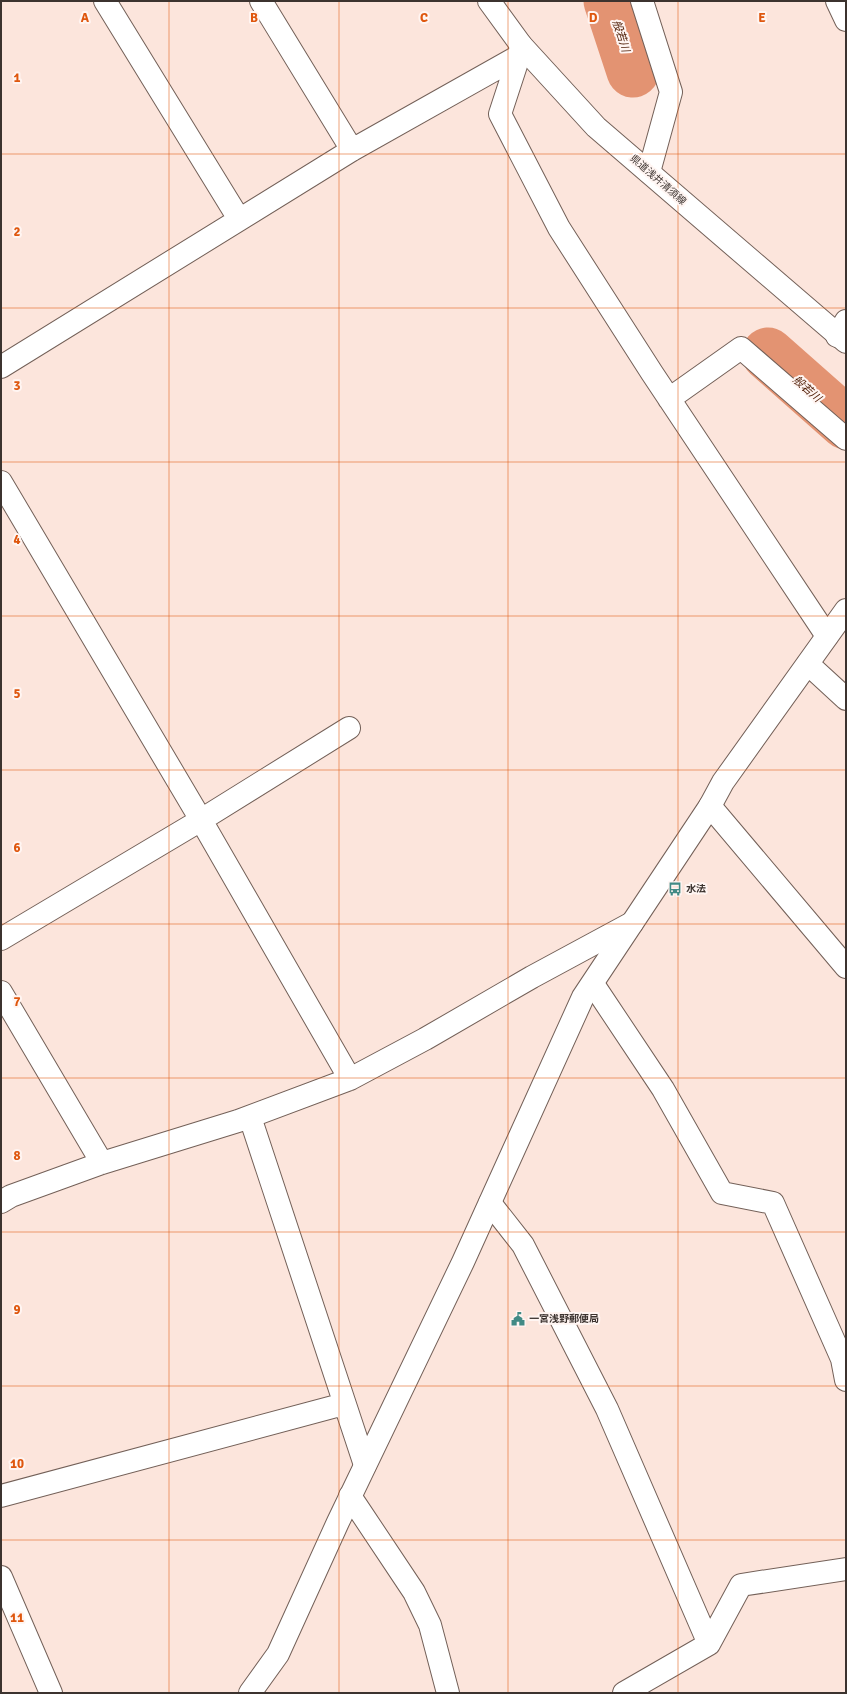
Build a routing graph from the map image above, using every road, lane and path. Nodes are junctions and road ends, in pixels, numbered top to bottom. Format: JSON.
{"nodes":[{"id":1,"x":105,"y":1,"type":"edge"},
{"id":2,"x":261,"y":1,"type":"edge"},
{"id":3,"x":489,"y":1,"type":"edge"},
{"id":4,"x":642,"y":1,"type":"edge"},
{"id":5,"x":837,"y":1,"type":"edge"},
{"id":6,"x":846,"y":20,"type":"edge"},
{"id":7,"x":520,"y":50,"type":"junction"},
{"id":8,"x":352,"y":150,"type":"junction"},
{"id":9,"x":649,"y":172,"type":"junction"},
{"id":10,"x":239,"y":219,"type":"junction"},
{"id":11,"x":843,"y":333,"type":"edge"},
{"id":12,"x":1,"y":367,"type":"edge"},
{"id":13,"x":670,"y":399,"type":"junction"},
{"id":14,"x":846,"y":439,"type":"edge"},
{"id":15,"x":1,"y":482,"type":"edge"},
{"id":16,"x":846,"y":610,"type":"edge"},
{"id":17,"x":827,"y":636,"type":"junction"},
{"id":18,"x":808,"y":664,"type":"junction"},
{"id":19,"x":846,"y":698,"type":"edge"},
{"id":20,"x":349,"y":728,"type":"dead end"},
{"id":21,"x":710,"y":806,"type":"junction"},
{"id":22,"x":201,"y":820,"type":"junction"},
{"id":23,"x":632,"y":922,"type":"junction"},
{"id":24,"x":1,"y":938,"type":"edge"},
{"id":25,"x":846,"y":967,"type":"edge"},
{"id":26,"x":593,"y":984,"type":"junction"},
{"id":27,"x":1,"y":992,"type":"edge"},
{"id":28,"x":350,"y":1079,"type":"junction"},
{"id":29,"x":250,"y":1117,"type":"junction"},
{"id":30,"x":102,"y":1163,"type":"junction"},
{"id":31,"x":1,"y":1202,"type":"edge"},
{"id":32,"x":490,"y":1203,"type":"junction"},
{"id":33,"x":846,"y":1380,"type":"edge"},
{"id":34,"x":344,"y":1404,"type":"junction"},
{"id":35,"x":365,"y":1466,"type":"junction"},
{"id":36,"x":1,"y":1496,"type":"edge"},
{"id":37,"x":350,"y":1496,"type":"junction"},
{"id":38,"x":846,"y":1569,"type":"edge"},
{"id":39,"x":1,"y":1577,"type":"edge"},
{"id":40,"x":709,"y":1644,"type":"junction"},
{"id":41,"x":52,"y":1693,"type":"edge"},
{"id":42,"x":250,"y":1693,"type":"edge"},
{"id":43,"x":448,"y":1693,"type":"edge"},
{"id":44,"x":624,"y":1693,"type":"edge"}],
"edges":[{"from":1,"to":10,"type":"street"},
{"from":2,"to":8,"type":"street"},
{"from":3,"to":7,"type":"street","name":"県道浅井清須線"},
{"from":4,"to":9,"type":"street"},
{"from":5,"to":6,"type":"street"},
{"from":7,"to":8,"type":"street"},
{"from":7,"to":9,"type":"street","name":"県道浅井清須線"},
{"from":7,"to":13,"type":"street"},
{"from":8,"to":10,"type":"street"},
{"from":9,"to":11,"type":"street","name":"県道浅井清須線"},
{"from":10,"to":12,"type":"street"},
{"from":13,"to":14,"type":"street"},
{"from":13,"to":17,"type":"street"},
{"from":15,"to":22,"type":"street"},
{"from":16,"to":17,"type":"street"},
{"from":17,"to":18,"type":"street"},
{"from":18,"to":19,"type":"street"},
{"from":18,"to":21,"type":"street"},
{"from":20,"to":22,"type":"street"},
{"from":21,"to":23,"type":"street"},
{"from":21,"to":25,"type":"street"},
{"from":22,"to":24,"type":"street"},
{"from":22,"to":28,"type":"street"},
{"from":23,"to":26,"type":"street"},
{"from":23,"to":28,"type":"street"},
{"from":26,"to":32,"type":"street"},
{"from":26,"to":33,"type":"street"},
{"from":27,"to":30,"type":"street"},
{"from":28,"to":29,"type":"street"},
{"from":29,"to":30,"type":"street"},
{"from":29,"to":34,"type":"street"},
{"from":30,"to":31,"type":"street"},
{"from":32,"to":35,"type":"street"},
{"from":32,"to":40,"type":"street"},
{"from":34,"to":35,"type":"street"},
{"from":34,"to":36,"type":"street"},
{"from":35,"to":37,"type":"street"},
{"from":37,"to":42,"type":"street"},
{"from":37,"to":43,"type":"street"},
{"from":38,"to":40,"type":"street"},
{"from":39,"to":41,"type":"street"},
{"from":40,"to":44,"type":"street"}]}
